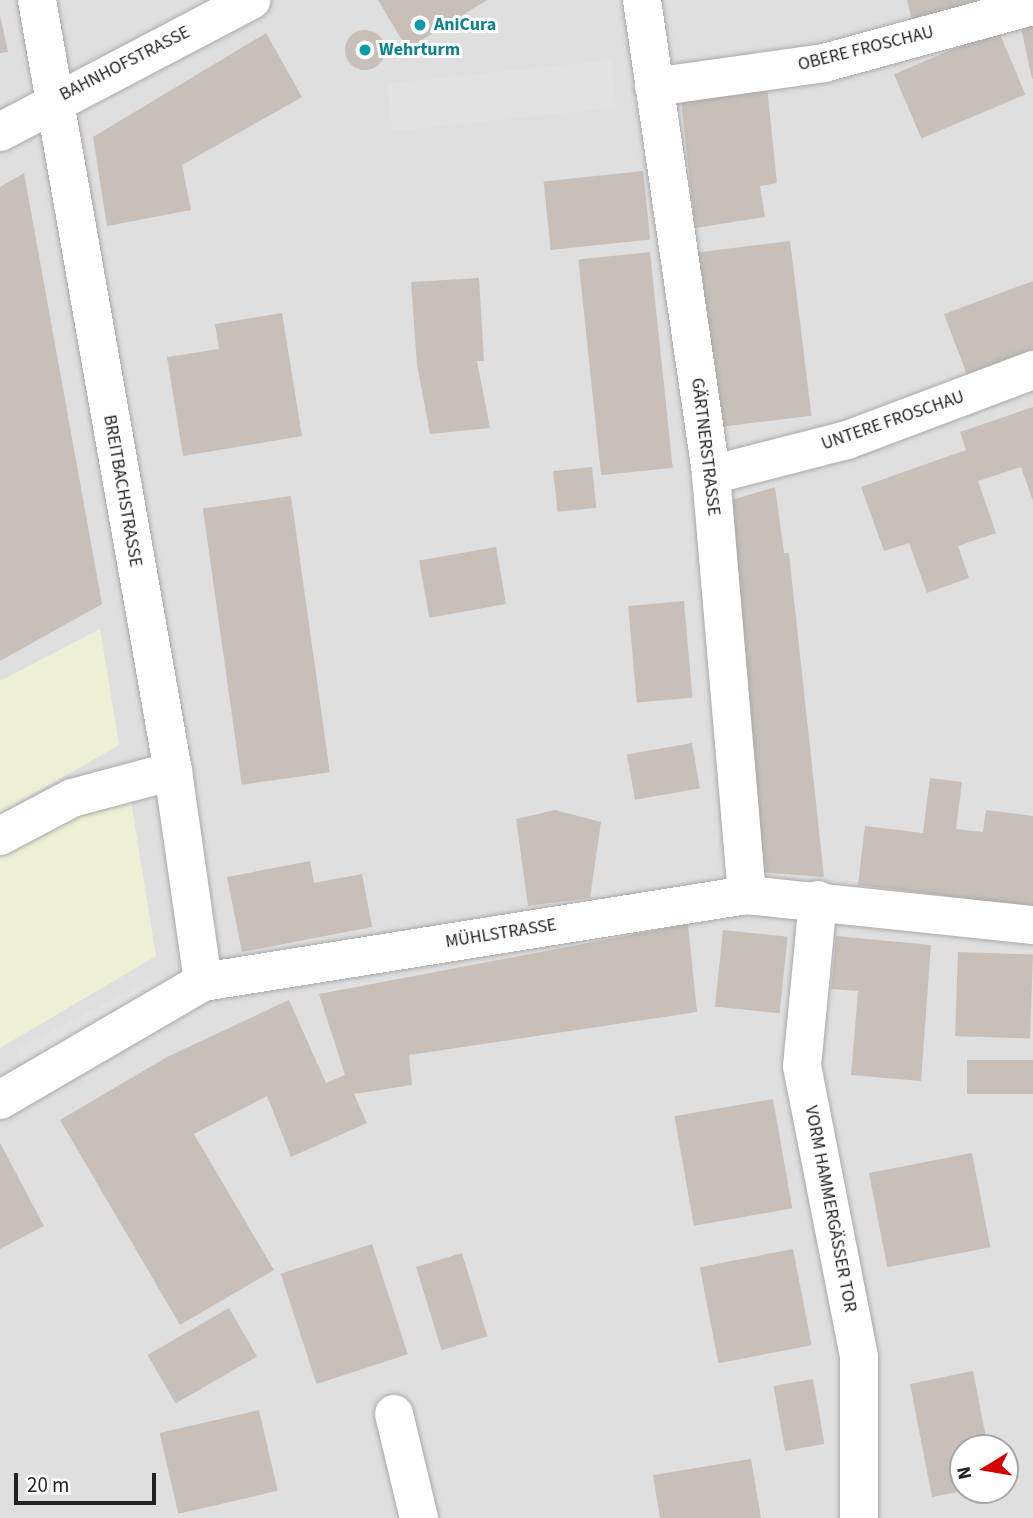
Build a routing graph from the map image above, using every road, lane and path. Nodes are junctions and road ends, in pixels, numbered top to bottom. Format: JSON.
{"nodes":[{"id":1,"x":37,"y":0,"type":"edge"},
{"id":2,"x":251,"y":0,"type":"edge"},
{"id":3,"x":642,"y":0,"type":"edge"},
{"id":4,"x":1033,"y":6,"type":"edge"},
{"id":5,"x":654,"y":87,"type":"junction"},
{"id":6,"x":56,"y":99,"type":"junction"},
{"id":7,"x":0,"y":132,"type":"edge"},
{"id":8,"x":1033,"y":370,"type":"edge"},
{"id":9,"x":711,"y":475,"type":"junction"},
{"id":10,"x":173,"y":771,"type":"junction"},
{"id":11,"x":0,"y":836,"type":"edge"},
{"id":12,"x":747,"y":895,"type":"junction"},
{"id":13,"x":818,"y":900,"type":"junction"},
{"id":14,"x":1033,"y":925,"type":"edge"},
{"id":15,"x":203,"y":982,"type":"junction"},
{"id":16,"x":0,"y":1100,"type":"edge"},
{"id":17,"x":394,"y":1414,"type":"dead end"},
{"id":18,"x":419,"y":1518,"type":"edge"},
{"id":19,"x":859,"y":1518,"type":"edge"}],
"edges":[{"from":1,"to":6,"type":"street","name":"BREITBACHSTRASSE"},
{"from":2,"to":6,"type":"street","name":"BAHNHOFSTRASSE"},
{"from":3,"to":5,"type":"street","name":"GÄRTNERSTRASSE"},
{"from":4,"to":5,"type":"street","name":"OBERE FROSCHAU"},
{"from":5,"to":9,"type":"street","name":"GÄRTNERSTRASSE"},
{"from":6,"to":7,"type":"street","name":"BAHNHOFSTRASSE"},
{"from":6,"to":10,"type":"street","name":"BREITBACHSTRASSE"},
{"from":8,"to":9,"type":"street","name":"UNTERE FROSCHAU"},
{"from":9,"to":12,"type":"street","name":"GÄRTNERSTRASSE"},
{"from":10,"to":11,"type":"street"},
{"from":10,"to":15,"type":"street","name":"BREITBACHSTRASSE"},
{"from":12,"to":13,"type":"street","name":"MÜHLSTRASSE"},
{"from":12,"to":15,"type":"street","name":"MÜHLSTRASSE"},
{"from":13,"to":14,"type":"street","name":"MÜHLSTRASSE"},
{"from":13,"to":19,"type":"street","name":"VORM HAMMERGÄSSER TOR"},
{"from":15,"to":16,"type":"street","name":"MÜHLSTRASSE"},
{"from":17,"to":18,"type":"street"}]}
